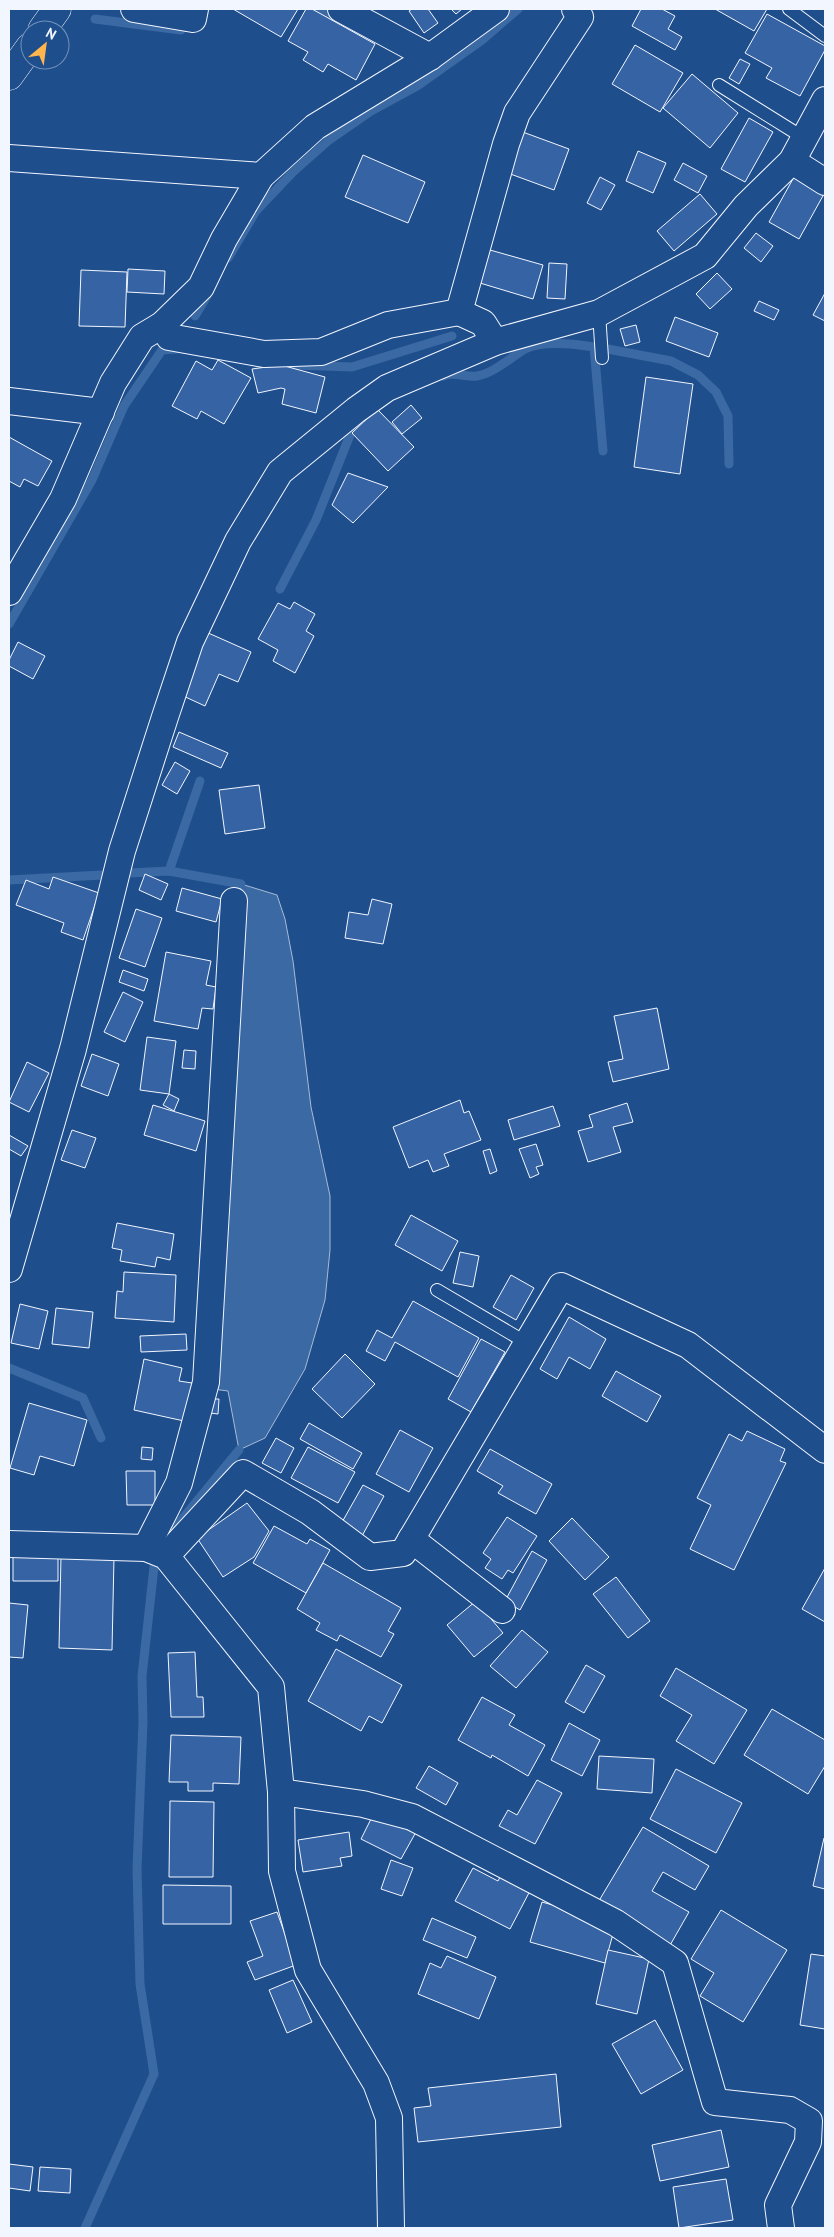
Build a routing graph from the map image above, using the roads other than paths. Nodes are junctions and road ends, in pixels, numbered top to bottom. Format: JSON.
{"nodes":[{"id":1,"x":57,"y":9,"type":"edge"},
{"id":2,"x":134,"y":9,"type":"edge"},
{"id":3,"x":195,"y":9,"type":"edge"},
{"id":4,"x":341,"y":9,"type":"edge"},
{"id":5,"x":496,"y":9,"type":"edge"},
{"id":6,"x":575,"y":9,"type":"edge"},
{"id":7,"x":789,"y":9,"type":"edge"},
{"id":8,"x":49,"y":20,"type":"edge"},
{"id":9,"x":825,"y":36,"type":"edge"},
{"id":10,"x":430,"y":57,"type":"junction"},
{"id":11,"x":20,"y":60,"type":"edge"},
{"id":12,"x":9,"y":76,"type":"edge"},
{"id":13,"x":719,"y":85,"type":"dead end"},
{"id":14,"x":825,"y":100,"type":"edge"},
{"id":15,"x":804,"y":138,"type":"junction"},
{"id":16,"x":9,"y":158,"type":"edge"},
{"id":17,"x":792,"y":161,"type":"junction"},
{"id":18,"x":261,"y":176,"type":"junction"},
{"id":19,"x":825,"y":182,"type":"edge"},
{"id":20,"x":459,"y":312,"type":"junction"},
{"id":21,"x":600,"y":324,"type":"junction"},
{"id":22,"x":162,"y":325,"type":"junction"},
{"id":23,"x":495,"y":342,"type":"junction"},
{"id":24,"x":602,"y":358,"type":"dead end"},
{"id":25,"x":9,"y":401,"type":"edge"},
{"id":26,"x":101,"y":412,"type":"junction"},
{"id":27,"x":9,"y":592,"type":"edge"},
{"id":28,"x":234,"y":901,"type":"dead end"},
{"id":29,"x":9,"y":1269,"type":"edge"},
{"id":30,"x":437,"y":1290,"type":"dead end"},
{"id":31,"x":526,"y":1343,"type":"junction"},
{"id":32,"x":825,"y":1450,"type":"edge"},
{"id":33,"x":411,"y":1539,"type":"junction"},
{"id":34,"x":9,"y":1544,"type":"edge"},
{"id":35,"x":156,"y":1552,"type":"junction"},
{"id":36,"x":502,"y":1610,"type":"dead end"},
{"id":37,"x":282,"y":1792,"type":"junction"},
{"id":38,"x":391,"y":2228,"type":"edge"},
{"id":39,"x":781,"y":2228,"type":"edge"}],
"edges":[{"from":1,"to":8,"type":"highway"},
{"from":2,"to":3,"type":"street"},
{"from":4,"to":10,"type":"street"},
{"from":5,"to":10,"type":"street"},
{"from":6,"to":20,"type":"street"},
{"from":7,"to":9,"type":"lane"},
{"from":10,"to":18,"type":"street"},
{"from":11,"to":12,"type":"highway"},
{"from":13,"to":15,"type":"lane"},
{"from":14,"to":15,"type":"street"},
{"from":15,"to":17,"type":"street"},
{"from":16,"to":18,"type":"street"},
{"from":17,"to":19,"type":"street"},
{"from":17,"to":21,"type":"street"},
{"from":18,"to":22,"type":"street"},
{"from":20,"to":22,"type":"street"},
{"from":20,"to":23,"type":"street"},
{"from":21,"to":23,"type":"street"},
{"from":21,"to":24,"type":"lane"},
{"from":22,"to":26,"type":"street"},
{"from":23,"to":29,"type":"street"},
{"from":25,"to":26,"type":"street"},
{"from":26,"to":27,"type":"street"},
{"from":28,"to":35,"type":"street"},
{"from":30,"to":31,"type":"lane"},
{"from":31,"to":32,"type":"street"},
{"from":31,"to":33,"type":"street"},
{"from":33,"to":35,"type":"street"},
{"from":33,"to":36,"type":"street"},
{"from":34,"to":35,"type":"street"},
{"from":35,"to":37,"type":"street"},
{"from":37,"to":38,"type":"street"},
{"from":37,"to":39,"type":"street"}]}
